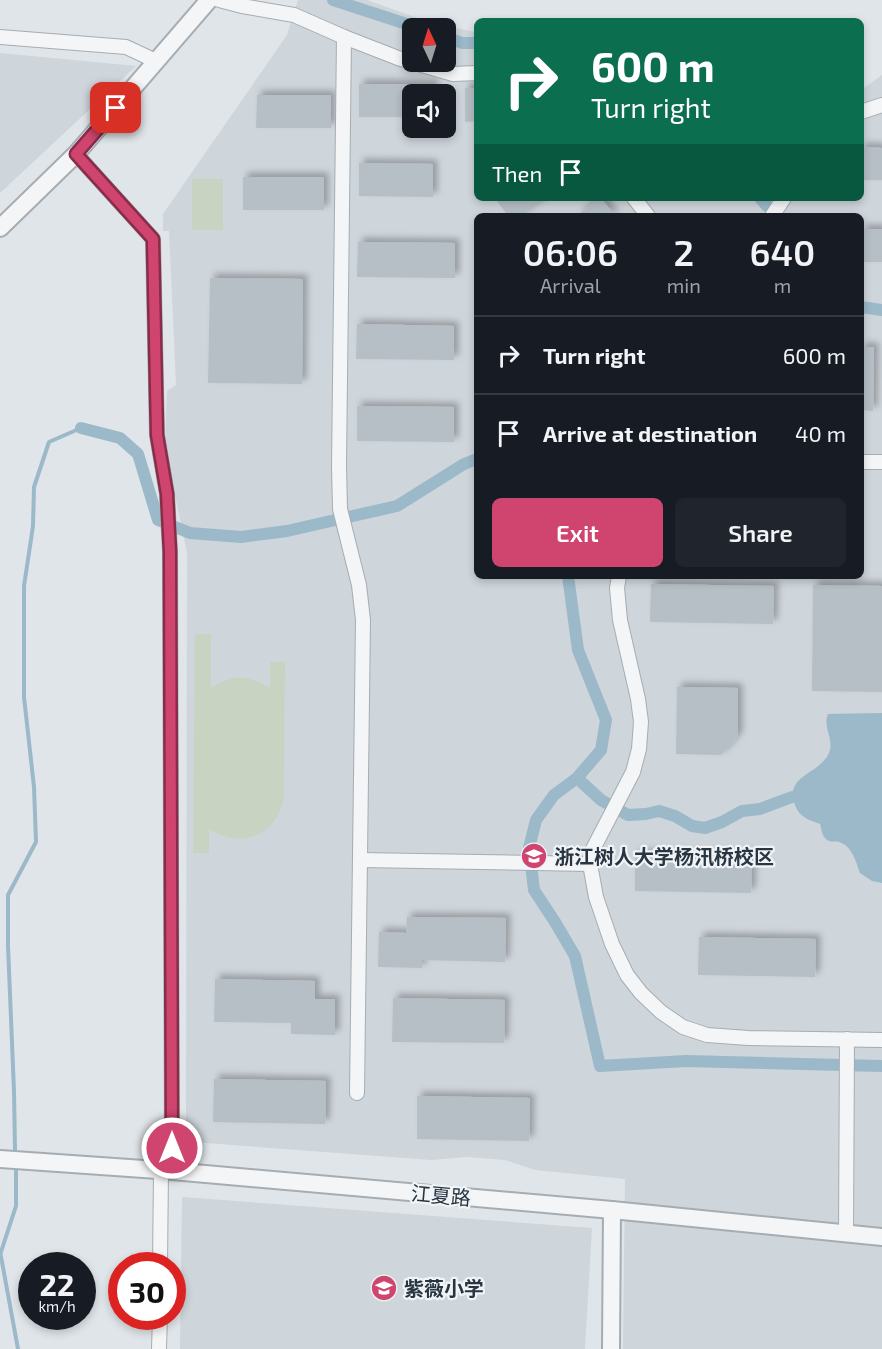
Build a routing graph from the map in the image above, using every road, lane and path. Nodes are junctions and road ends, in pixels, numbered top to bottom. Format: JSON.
{"nodes":[{"id":1,"x":209,"y":0,"type":"edge"},
{"id":2,"x":219,"y":0,"type":"edge"},
{"id":3,"x":0,"y":37,"type":"edge"},
{"id":4,"x":344,"y":37,"type":"junction"},
{"id":5,"x":156,"y":61,"type":"junction"},
{"id":6,"x":474,"y":73,"type":"edge"},
{"id":7,"x":882,"y":105,"type":"edge"},
{"id":8,"x":864,"y":111,"type":"edge"},
{"id":9,"x":76,"y":154,"type":"junction"},
{"id":10,"x":636,"y":201,"type":"edge"},
{"id":11,"x":646,"y":213,"type":"edge"},
{"id":12,"x":0,"y":228,"type":"edge"},
{"id":13,"x":864,"y":462,"type":"edge"},
{"id":14,"x":882,"y":462,"type":"edge"},
{"id":15,"x":618,"y":579,"type":"edge"},
{"id":16,"x":360,"y":860,"type":"junction"},
{"id":17,"x":590,"y":864,"type":"junction"},
{"id":18,"x":847,"y":1039,"type":"junction"},
{"id":19,"x":882,"y":1040,"type":"edge"},
{"id":20,"x":357,"y":1093,"type":"dead end"},
{"id":21,"x":0,"y":1159,"type":"edge"},
{"id":22,"x":166,"y":1171,"type":"junction"},
{"id":23,"x":612,"y":1210,"type":"junction"},
{"id":24,"x":846,"y":1233,"type":"junction"},
{"id":25,"x":882,"y":1237,"type":"edge"},
{"id":26,"x":161,"y":1252,"type":"edge"},
{"id":27,"x":159,"y":1330,"type":"edge"},
{"id":28,"x":159,"y":1349,"type":"edge"},
{"id":29,"x":611,"y":1349,"type":"edge"}],
"edges":[{"from":1,"to":5,"type":"street"},
{"from":2,"to":4,"type":"street"},
{"from":3,"to":5,"type":"street"},
{"from":4,"to":6,"type":"street"},
{"from":4,"to":16,"type":"street"},
{"from":5,"to":9,"type":"street"},
{"from":7,"to":8,"type":"street"},
{"from":9,"to":12,"type":"street"},
{"from":9,"to":22,"type":"street"},
{"from":10,"to":11,"type":"street"},
{"from":13,"to":14,"type":"street"},
{"from":15,"to":17,"type":"street"},
{"from":16,"to":17,"type":"street"},
{"from":16,"to":20,"type":"street"},
{"from":17,"to":18,"type":"street"},
{"from":18,"to":19,"type":"street"},
{"from":18,"to":24,"type":"street"},
{"from":21,"to":22,"type":"street","name":"江夏路"},
{"from":22,"to":23,"type":"street","name":"江夏路"},
{"from":22,"to":26,"type":"street"},
{"from":23,"to":24,"type":"street","name":"江夏路"},
{"from":23,"to":29,"type":"street"},
{"from":24,"to":25,"type":"street","name":"江夏路"},
{"from":27,"to":28,"type":"street"}]}
